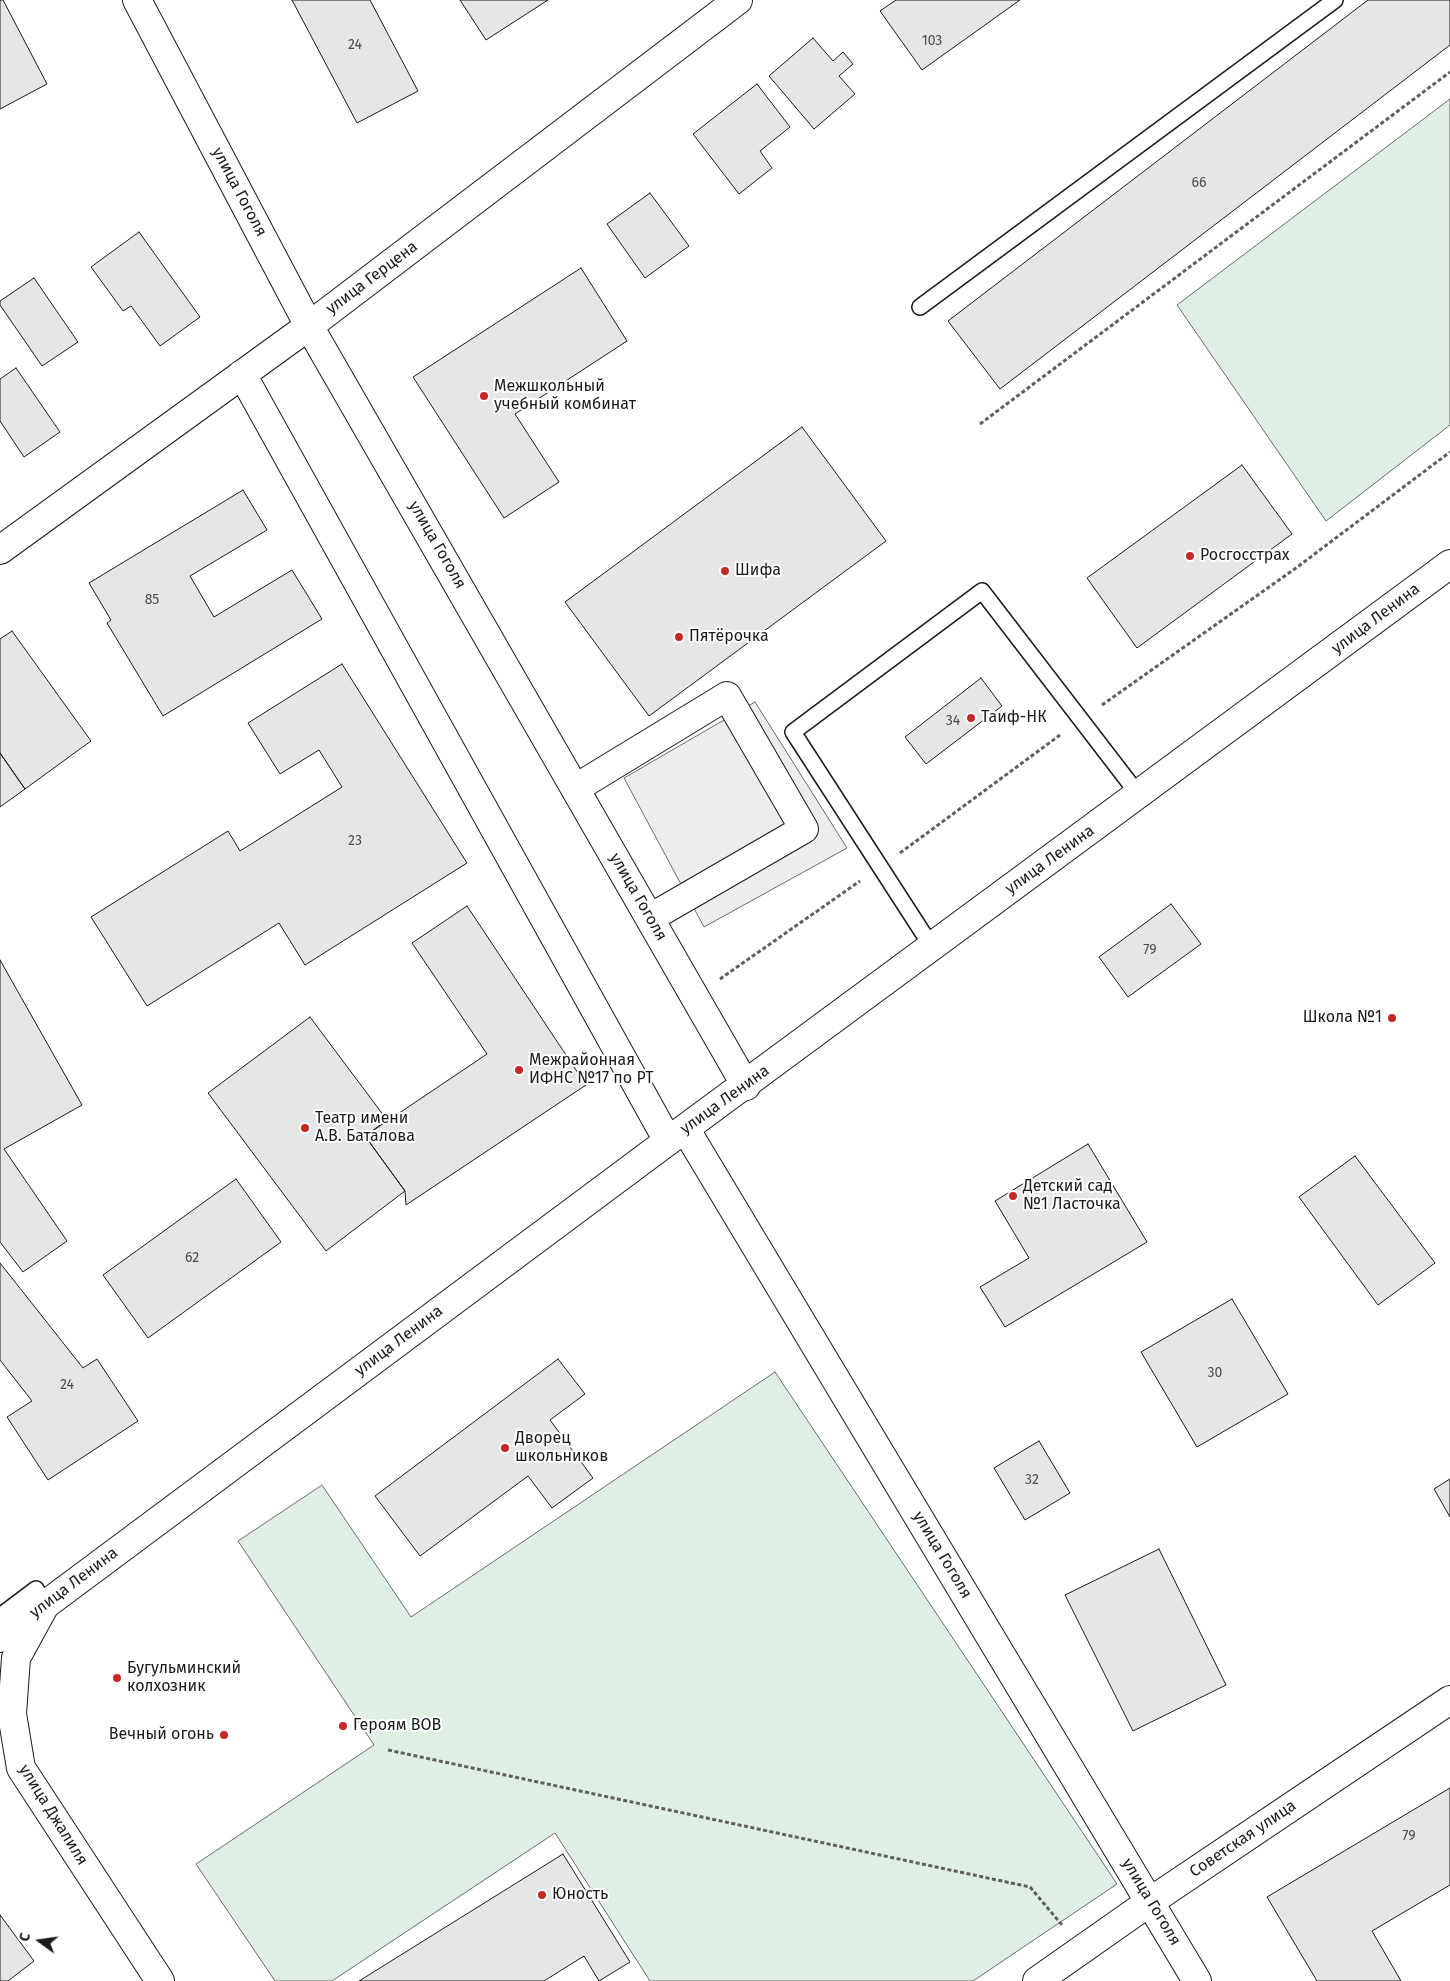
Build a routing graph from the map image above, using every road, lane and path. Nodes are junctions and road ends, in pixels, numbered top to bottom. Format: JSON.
{"nodes":[{"id":1,"x":137,"y":0,"type":"edge"},
{"id":2,"x":738,"y":0,"type":"edge"},
{"id":3,"x":1335,"y":0,"type":"edge"},
{"id":4,"x":1450,"y":72,"type":"edge"},
{"id":5,"x":920,"y":307,"type":"dead end"},
{"id":6,"x":309,"y":326,"type":"junction"},
{"id":7,"x":242,"y":374,"type":"junction"},
{"id":8,"x":980,"y":424,"type":"dead end"},
{"id":9,"x":0,"y":550,"type":"edge"},
{"id":10,"x":1450,"y":564,"type":"edge"},
{"id":11,"x":576,"y":788,"type":"junction"},
{"id":12,"x":1138,"y":794,"type":"junction"},
{"id":13,"x":650,"y":918,"type":"junction"},
{"id":14,"x":932,"y":947,"type":"junction"},
{"id":15,"x":746,"y":1086,"type":"junction"},
{"id":16,"x":677,"y":1136,"type":"junction"},
{"id":17,"x":45,"y":1605,"type":"junction"},
{"id":18,"x":0,"y":1616,"type":"edge"},
{"id":19,"x":0,"y":1638,"type":"edge"},
{"id":20,"x":1450,"y":1700,"type":"edge"},
{"id":21,"x":388,"y":1750,"type":"dead end"},
{"id":22,"x":1151,"y":1901,"type":"junction"},
{"id":23,"x":1082,"y":1949,"type":"junction"},
{"id":24,"x":160,"y":1981,"type":"edge"},
{"id":25,"x":1037,"y":1981,"type":"edge"},
{"id":26,"x":1197,"y":1981,"type":"edge"}],
"edges":[{"from":1,"to":6,"type":"street","name":"улица Гоголя"},
{"from":2,"to":6,"type":"street","name":"улица Герцена"},
{"from":3,"to":5,"type":"lane"},
{"from":4,"to":8,"type":"path"},
{"from":6,"to":7,"type":"street","name":"улица Герцена"},
{"from":6,"to":11,"type":"street","name":"улица Гоголя"},
{"from":7,"to":9,"type":"street","name":"улица Герцена"},
{"from":7,"to":16,"type":"street","name":"улица Гоголя"},
{"from":10,"to":12,"type":"street","name":"улица Ленина"},
{"from":11,"to":13,"type":"street","name":"улица Гоголя"},
{"from":11,"to":13,"type":"street"},
{"from":12,"to":14,"type":"street","name":"улица Ленина"},
{"from":12,"to":14,"type":"lane"},
{"from":13,"to":15,"type":"street","name":"улица Гоголя"},
{"from":14,"to":15,"type":"street","name":"улица Ленина"},
{"from":15,"to":16,"type":"street","name":"улица Ленина"},
{"from":16,"to":17,"type":"street","name":"улица Ленина"},
{"from":16,"to":22,"type":"street","name":"улица Гоголя"},
{"from":17,"to":18,"type":"lane"},
{"from":17,"to":19,"type":"street","name":"улица Ленина"},
{"from":17,"to":24,"type":"street","name":"улица Джалиля"},
{"from":20,"to":22,"type":"street","name":"Советская улица"},
{"from":21,"to":23,"type":"path"},
{"from":22,"to":23,"type":"street","name":"Советская улица"},
{"from":22,"to":26,"type":"street","name":"улица Гоголя"},
{"from":23,"to":25,"type":"street","name":"Советская улица"}]}
